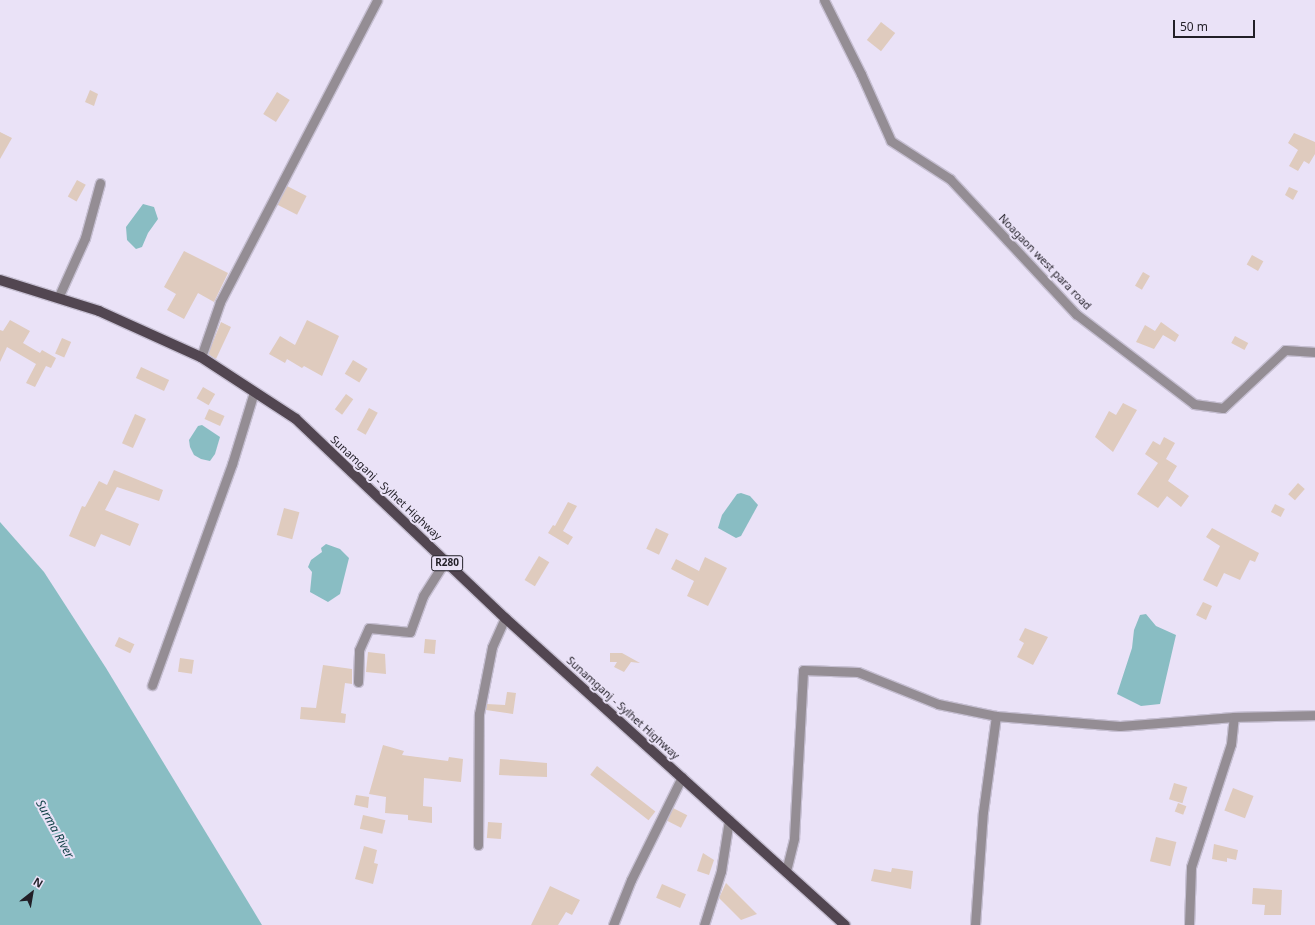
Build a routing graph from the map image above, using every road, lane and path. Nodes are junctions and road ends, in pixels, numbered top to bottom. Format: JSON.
{"nodes":[{"id":1,"x":377,"y":0,"type":"edge"},
{"id":2,"x":824,"y":0,"type":"edge"},
{"id":3,"x":100,"y":183,"type":"dead end"},
{"id":4,"x":0,"y":280,"type":"edge"},
{"id":5,"x":58,"y":298,"type":"junction"},
{"id":6,"x":1315,"y":352,"type":"edge"},
{"id":7,"x":201,"y":357,"type":"junction"},
{"id":8,"x":254,"y":392,"type":"junction"},
{"id":9,"x":446,"y":561,"type":"junction"},
{"id":10,"x":506,"y":618,"type":"junction"},
{"id":11,"x":358,"y":682,"type":"dead end"},
{"id":12,"x":152,"y":685,"type":"dead end"},
{"id":13,"x":1315,"y":715,"type":"edge"},
{"id":14,"x":996,"y":716,"type":"junction"},
{"id":15,"x":1234,"y":717,"type":"junction"},
{"id":16,"x":682,"y":777,"type":"junction"},
{"id":17,"x":730,"y":820,"type":"junction"},
{"id":18,"x":478,"y":845,"type":"dead end"},
{"id":19,"x":786,"y":871,"type":"junction"},
{"id":20,"x":613,"y":925,"type":"edge"},
{"id":21,"x":704,"y":925,"type":"edge"},
{"id":22,"x":845,"y":925,"type":"edge"},
{"id":23,"x":975,"y":925,"type":"edge"},
{"id":24,"x":1189,"y":925,"type":"edge"}],
"edges":[{"from":1,"to":7,"type":"street"},
{"from":2,"to":6,"type":"street","name":"Noagaon west para road"},
{"from":3,"to":5,"type":"street"},
{"from":4,"to":5,"type":"main road","name":"Sunamganj - Sylhet Highway","number":"R280"},
{"from":5,"to":7,"type":"main road","name":"Sunamganj - Sylhet Highway","number":"R280"},
{"from":7,"to":8,"type":"main road","name":"Sunamganj - Sylhet Highway","number":"R280"},
{"from":8,"to":9,"type":"main road","name":"Sunamganj - Sylhet Highway","number":"R280"},
{"from":8,"to":12,"type":"street"},
{"from":9,"to":10,"type":"main road","name":"Sunamganj - Sylhet Highway","number":"R280"},
{"from":9,"to":11,"type":"street"},
{"from":10,"to":16,"type":"main road","name":"Sunamganj - Sylhet Highway","number":"R280"},
{"from":10,"to":18,"type":"street"},
{"from":13,"to":15,"type":"street"},
{"from":14,"to":15,"type":"street"},
{"from":14,"to":19,"type":"street"},
{"from":14,"to":23,"type":"street"},
{"from":15,"to":24,"type":"street"},
{"from":16,"to":17,"type":"main road","name":"Sunamganj - Sylhet Highway","number":"R280"},
{"from":16,"to":20,"type":"street"},
{"from":17,"to":19,"type":"main road","name":"Sunamganj - Sylhet Highway","number":"R280"},
{"from":17,"to":21,"type":"street"},
{"from":19,"to":22,"type":"main road","name":"Sunamganj - Sylhet Highway","number":"R280"}]}
